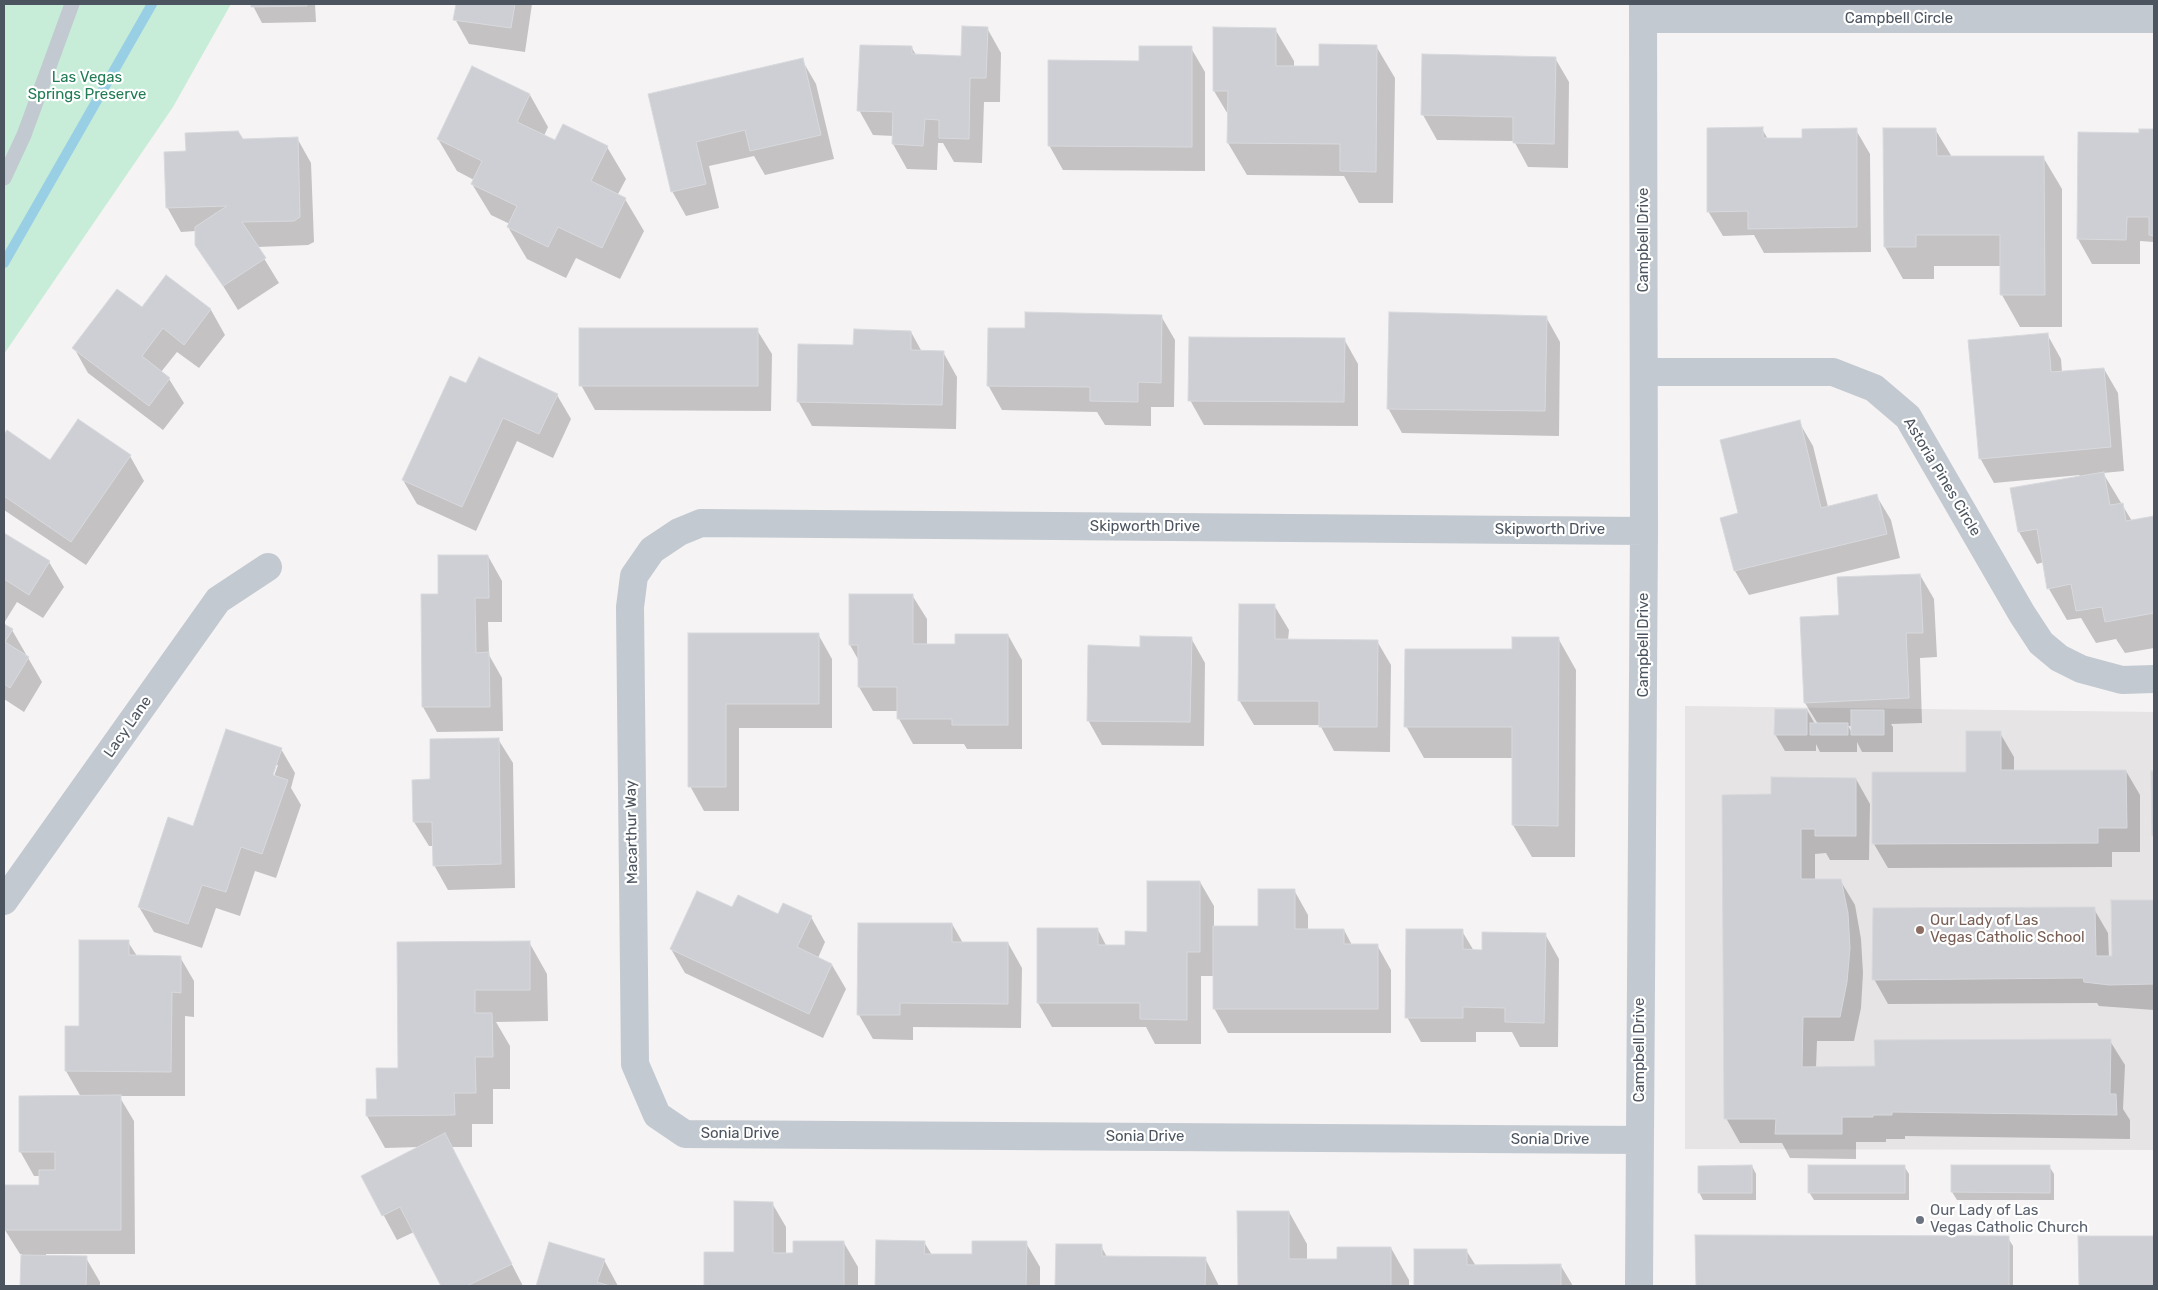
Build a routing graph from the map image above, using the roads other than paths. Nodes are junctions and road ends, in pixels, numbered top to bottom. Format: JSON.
{"nodes":[{"id":1,"x":72,"y":4,"type":"edge"},
{"id":2,"x":1643,"y":11,"type":"edge"},
{"id":3,"x":2154,"y":19,"type":"edge"},
{"id":4,"x":4,"y":178,"type":"edge"},
{"id":5,"x":1644,"y":372,"type":"junction"},
{"id":6,"x":1644,"y":531,"type":"junction"},
{"id":7,"x":652,"y":550,"type":"joint"},
{"id":8,"x":268,"y":567,"type":"dead end"},
{"id":9,"x":2154,"y":679,"type":"edge"},
{"id":10,"x":4,"y":901,"type":"edge"},
{"id":11,"x":657,"y":1114,"type":"joint"},
{"id":12,"x":1640,"y":1140,"type":"junction"},
{"id":13,"x":1639,"y":1286,"type":"edge"}],
"edges":[{"from":1,"to":4,"type":"lane"},
{"from":2,"to":3,"type":"street","name":"Campbell Circle"},
{"from":2,"to":5,"type":"street","name":"Campbell Drive"},
{"from":5,"to":6,"type":"street","name":"Campbell Drive"},
{"from":5,"to":9,"type":"street","name":"Astoria Pines Circle"},
{"from":6,"to":7,"type":"street","name":"Skipworth Drive"},
{"from":6,"to":12,"type":"street","name":"Campbell Drive"},
{"from":7,"to":11,"type":"street","name":"Macarthur Way"},
{"from":8,"to":10,"type":"street","name":"Lacy Lane"},
{"from":11,"to":12,"type":"street","name":"Sonia Drive"},
{"from":12,"to":13,"type":"street","name":"Campbell Drive"}]}
